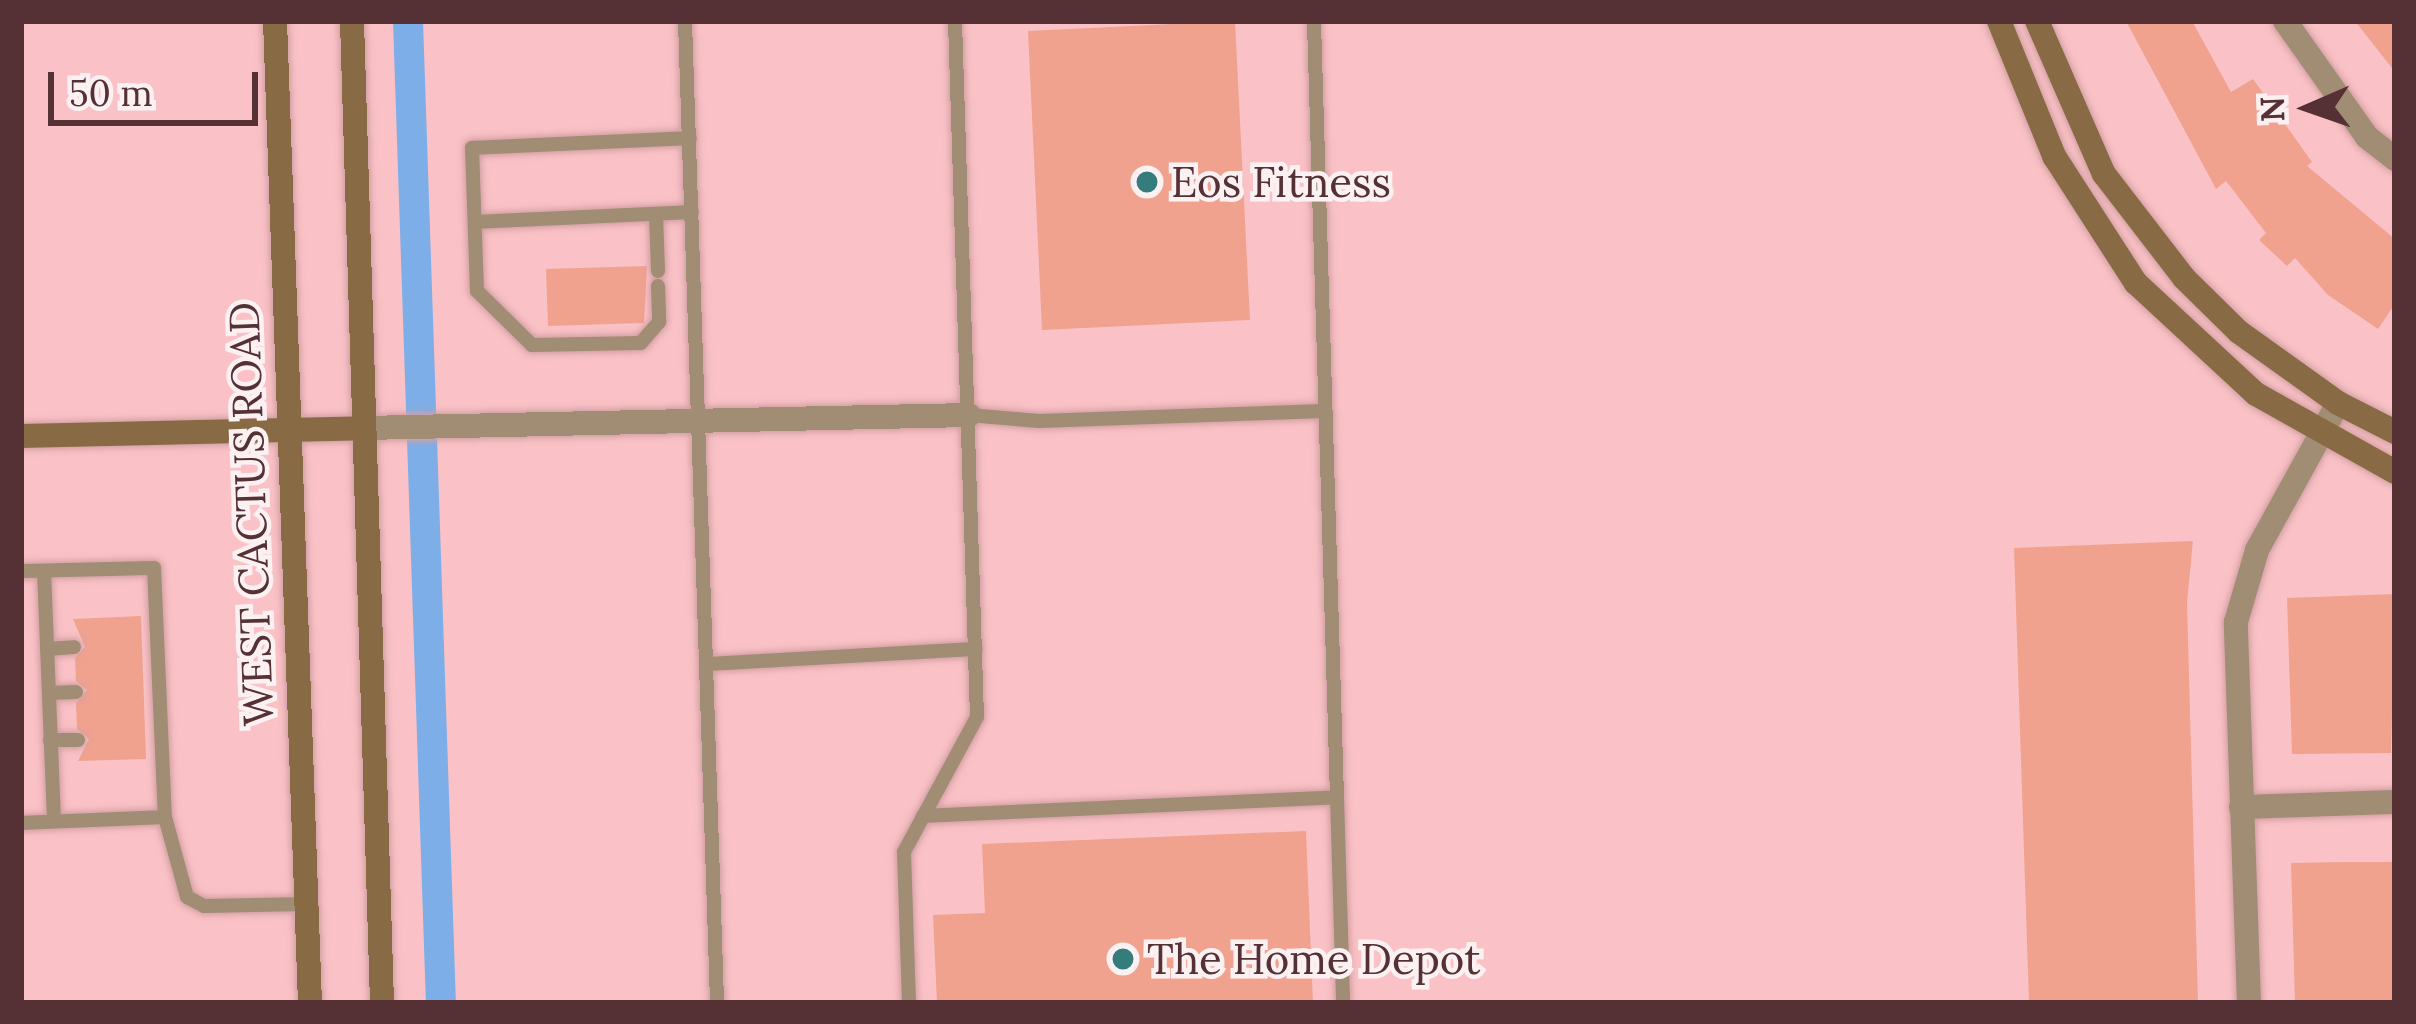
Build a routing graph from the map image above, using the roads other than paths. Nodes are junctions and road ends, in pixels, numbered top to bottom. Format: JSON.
{"nodes":[{"id":1,"x":275,"y":21,"type":"edge"},
{"id":2,"x":352,"y":21,"type":"edge"},
{"id":3,"x":685,"y":21,"type":"edge"},
{"id":4,"x":955,"y":21,"type":"edge"},
{"id":5,"x":1314,"y":21,"type":"edge"},
{"id":6,"x":1999,"y":21,"type":"edge"},
{"id":7,"x":2037,"y":21,"type":"edge"},
{"id":8,"x":2284,"y":21,"type":"edge"},
{"id":9,"x":690,"y":138,"type":"junction"},
{"id":10,"x":2395,"y":159,"type":"edge"},
{"id":11,"x":692,"y":212,"type":"junction"},
{"id":12,"x":656,"y":214,"type":"junction"},
{"id":13,"x":475,"y":222,"type":"junction"},
{"id":14,"x":2338,"y":403,"type":"junction"},
{"id":15,"x":1324,"y":411,"type":"junction"},
{"id":16,"x":969,"y":415,"type":"junction"},
{"id":17,"x":699,"y":420,"type":"junction"},
{"id":18,"x":364,"y":428,"type":"junction"},
{"id":19,"x":285,"y":430,"type":"junction"},
{"id":20,"x":2395,"y":433,"type":"edge"},
{"id":21,"x":2321,"y":435,"type":"junction"},
{"id":22,"x":21,"y":436,"type":"edge"},
{"id":23,"x":2395,"y":472,"type":"edge"},
{"id":24,"x":21,"y":571,"type":"edge"},
{"id":25,"x":44,"y":571,"type":"junction"},
{"id":26,"x":74,"y":647,"type":"dead end"},
{"id":27,"x":47,"y":649,"type":"junction"},
{"id":28,"x":976,"y":649,"type":"junction"},
{"id":29,"x":706,"y":664,"type":"junction"},
{"id":30,"x":49,"y":692,"type":"junction"},
{"id":31,"x":76,"y":692,"type":"dead end"},
{"id":32,"x":50,"y":740,"type":"junction"},
{"id":33,"x":78,"y":740,"type":"dead end"},
{"id":34,"x":1337,"y":797,"type":"junction"},
{"id":35,"x":2395,"y":802,"type":"edge"},
{"id":36,"x":2241,"y":807,"type":"junction"},
{"id":37,"x":923,"y":816,"type":"junction"},
{"id":38,"x":164,"y":817,"type":"junction"},
{"id":39,"x":54,"y":821,"type":"junction"},
{"id":40,"x":21,"y":823,"type":"edge"},
{"id":41,"x":306,"y":904,"type":"junction"},
{"id":42,"x":310,"y":1003,"type":"edge"},
{"id":43,"x":382,"y":1003,"type":"edge"},
{"id":44,"x":717,"y":1003,"type":"edge"},
{"id":45,"x":909,"y":1003,"type":"edge"},
{"id":46,"x":1343,"y":1003,"type":"edge"},
{"id":47,"x":2249,"y":1003,"type":"edge"}],
"edges":[{"from":1,"to":19,"type":"main road","name":"WEST CACTUS ROAD"},
{"from":2,"to":18,"type":"main road"},
{"from":3,"to":9,"type":"lane"},
{"from":4,"to":16,"type":"lane"},
{"from":5,"to":15,"type":"lane"},
{"from":6,"to":21,"type":"main road"},
{"from":7,"to":14,"type":"main road"},
{"from":8,"to":10,"type":"street"},
{"from":9,"to":11,"type":"lane"},
{"from":9,"to":13,"type":"lane"},
{"from":11,"to":12,"type":"lane"},
{"from":11,"to":17,"type":"lane"},
{"from":12,"to":13,"type":"lane"},
{"from":12,"to":13,"type":"lane"},
{"from":14,"to":20,"type":"main road"},
{"from":14,"to":21,"type":"street"},
{"from":15,"to":16,"type":"lane"},
{"from":15,"to":34,"type":"lane"},
{"from":16,"to":17,"type":"street"},
{"from":16,"to":28,"type":"lane"},
{"from":17,"to":18,"type":"street"},
{"from":17,"to":29,"type":"lane"},
{"from":18,"to":19,"type":"main road"},
{"from":18,"to":43,"type":"main road"},
{"from":19,"to":22,"type":"main road"},
{"from":19,"to":41,"type":"main road","name":"WEST CACTUS ROAD"},
{"from":21,"to":23,"type":"main road"},
{"from":21,"to":36,"type":"street"},
{"from":24,"to":25,"type":"lane"},
{"from":25,"to":27,"type":"lane"},
{"from":25,"to":38,"type":"lane"},
{"from":26,"to":27,"type":"lane"},
{"from":27,"to":30,"type":"lane"},
{"from":28,"to":29,"type":"lane"},
{"from":28,"to":37,"type":"lane"},
{"from":29,"to":44,"type":"lane"},
{"from":30,"to":31,"type":"lane"},
{"from":30,"to":32,"type":"lane"},
{"from":32,"to":33,"type":"lane"},
{"from":32,"to":39,"type":"lane"},
{"from":34,"to":37,"type":"lane"},
{"from":34,"to":46,"type":"lane"},
{"from":35,"to":36,"type":"street"},
{"from":36,"to":47,"type":"street"},
{"from":37,"to":45,"type":"lane"},
{"from":38,"to":39,"type":"lane"},
{"from":38,"to":41,"type":"lane"},
{"from":39,"to":40,"type":"lane"},
{"from":41,"to":42,"type":"main road","name":"WEST CACTUS ROAD"}]}
